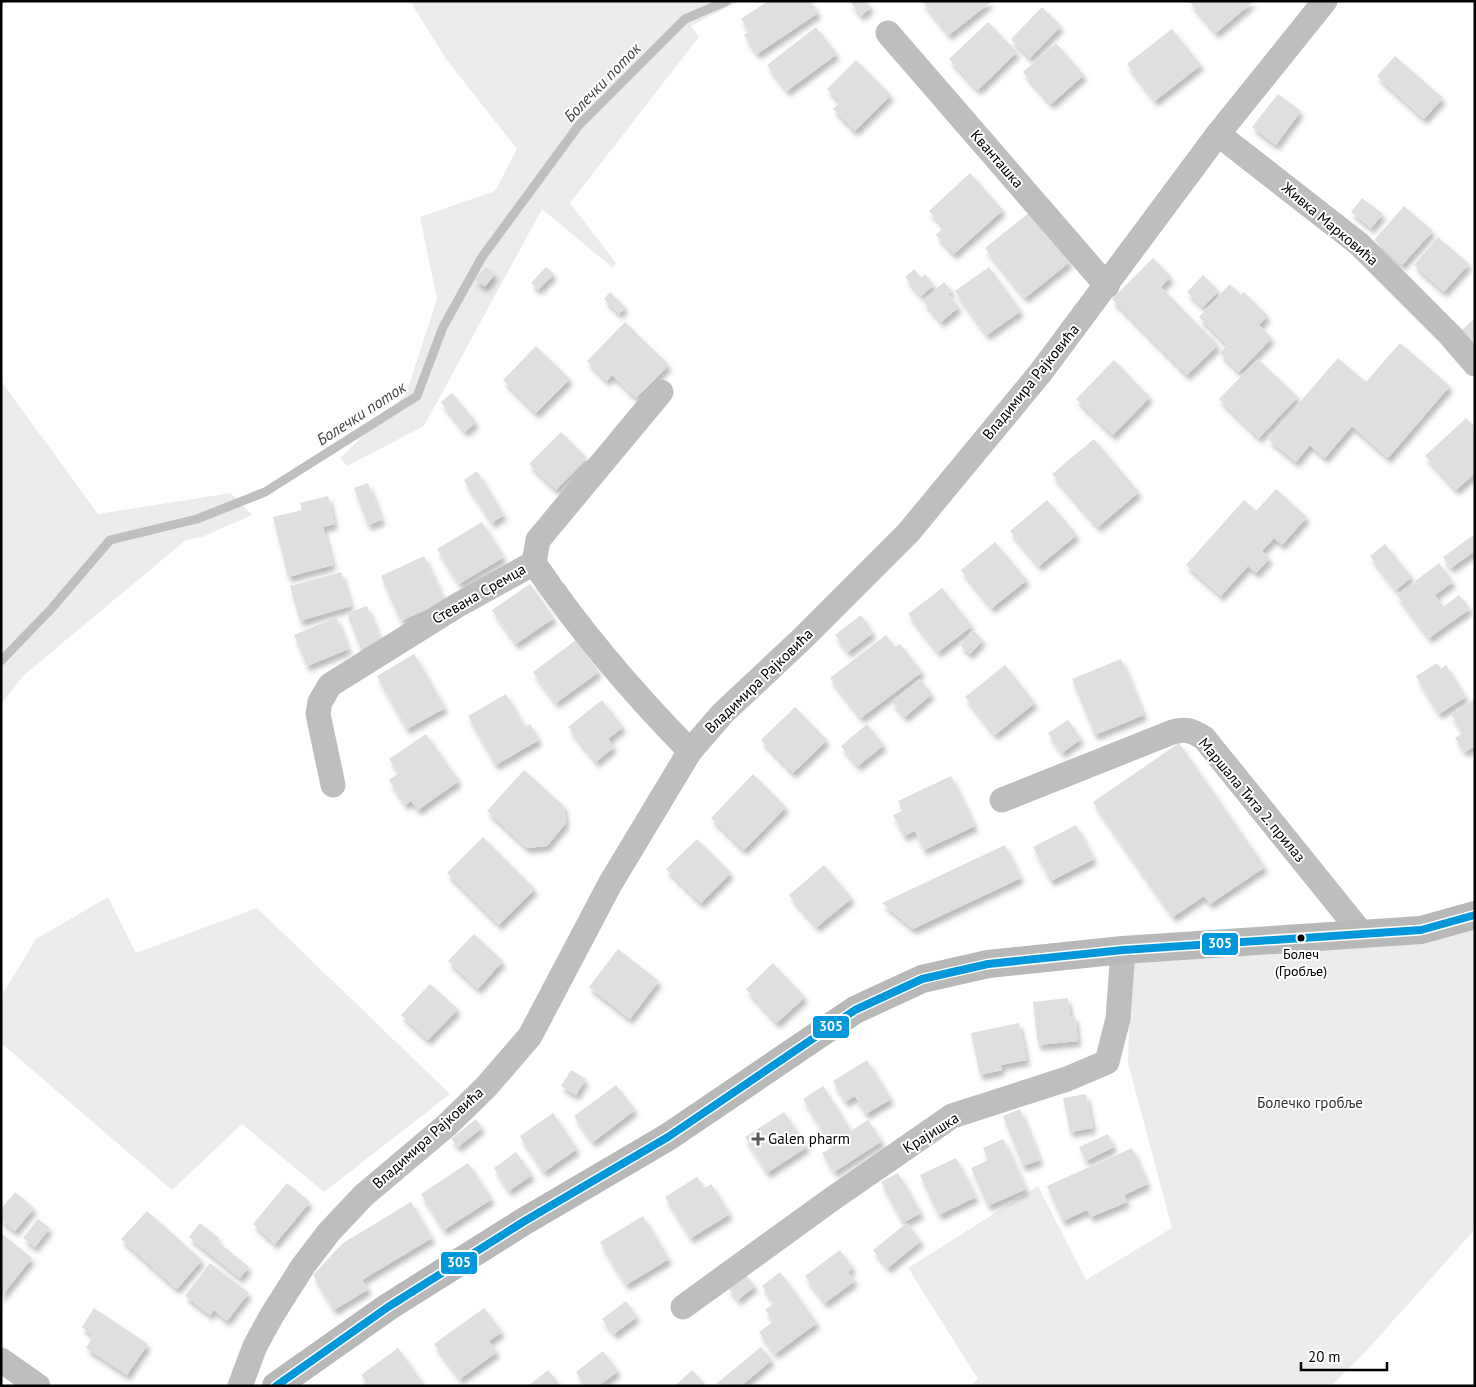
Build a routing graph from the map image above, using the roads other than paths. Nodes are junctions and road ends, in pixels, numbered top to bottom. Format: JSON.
{"nodes":[{"id":1,"x":1325,"y":1,"type":"edge"},
{"id":2,"x":888,"y":32,"type":"dead end"},
{"id":3,"x":1218,"y":134,"type":"junction"},
{"id":4,"x":1107,"y":286,"type":"junction"},
{"id":5,"x":1475,"y":364,"type":"edge"},
{"id":6,"x":661,"y":392,"type":"dead end"},
{"id":7,"x":534,"y":563,"type":"junction"},
{"id":8,"x":690,"y":751,"type":"junction"},
{"id":9,"x":333,"y":785,"type":"dead end"},
{"id":10,"x":1002,"y":800,"type":"dead end"},
{"id":11,"x":1475,"y":915,"type":"edge"},
{"id":12,"x":1363,"y":934,"type":"junction"},
{"id":13,"x":1123,"y":950,"type":"junction"},
{"id":14,"x":683,"y":1307,"type":"dead end"},
{"id":15,"x":1,"y":1360,"type":"edge"},
{"id":16,"x":38,"y":1386,"type":"edge"},
{"id":17,"x":240,"y":1386,"type":"edge"},
{"id":18,"x":276,"y":1386,"type":"edge"}],
"edges":[{"from":1,"to":3,"type":"street","name":"Владимира Рајковића"},
{"from":2,"to":4,"type":"street","name":"Кванташка"},
{"from":3,"to":4,"type":"street","name":"Владимира Рајковића"},
{"from":3,"to":5,"type":"street","name":"Живка Марковића"},
{"from":4,"to":8,"type":"street","name":"Владимира Рајковића"},
{"from":6,"to":7,"type":"street"},
{"from":7,"to":8,"type":"street","name":"Стевана Сремца"},
{"from":7,"to":9,"type":"street","name":"Стевана Сремца"},
{"from":8,"to":17,"type":"street","name":"Владимира Рајковића"},
{"from":10,"to":12,"type":"street","name":"Маршала Тита 2. прилаз"},
{"from":11,"to":12,"type":"street"},
{"from":12,"to":13,"type":"street"},
{"from":13,"to":14,"type":"street","name":"Крајишка"},
{"from":13,"to":18,"type":"street"},
{"from":15,"to":16,"type":"street"}]}
